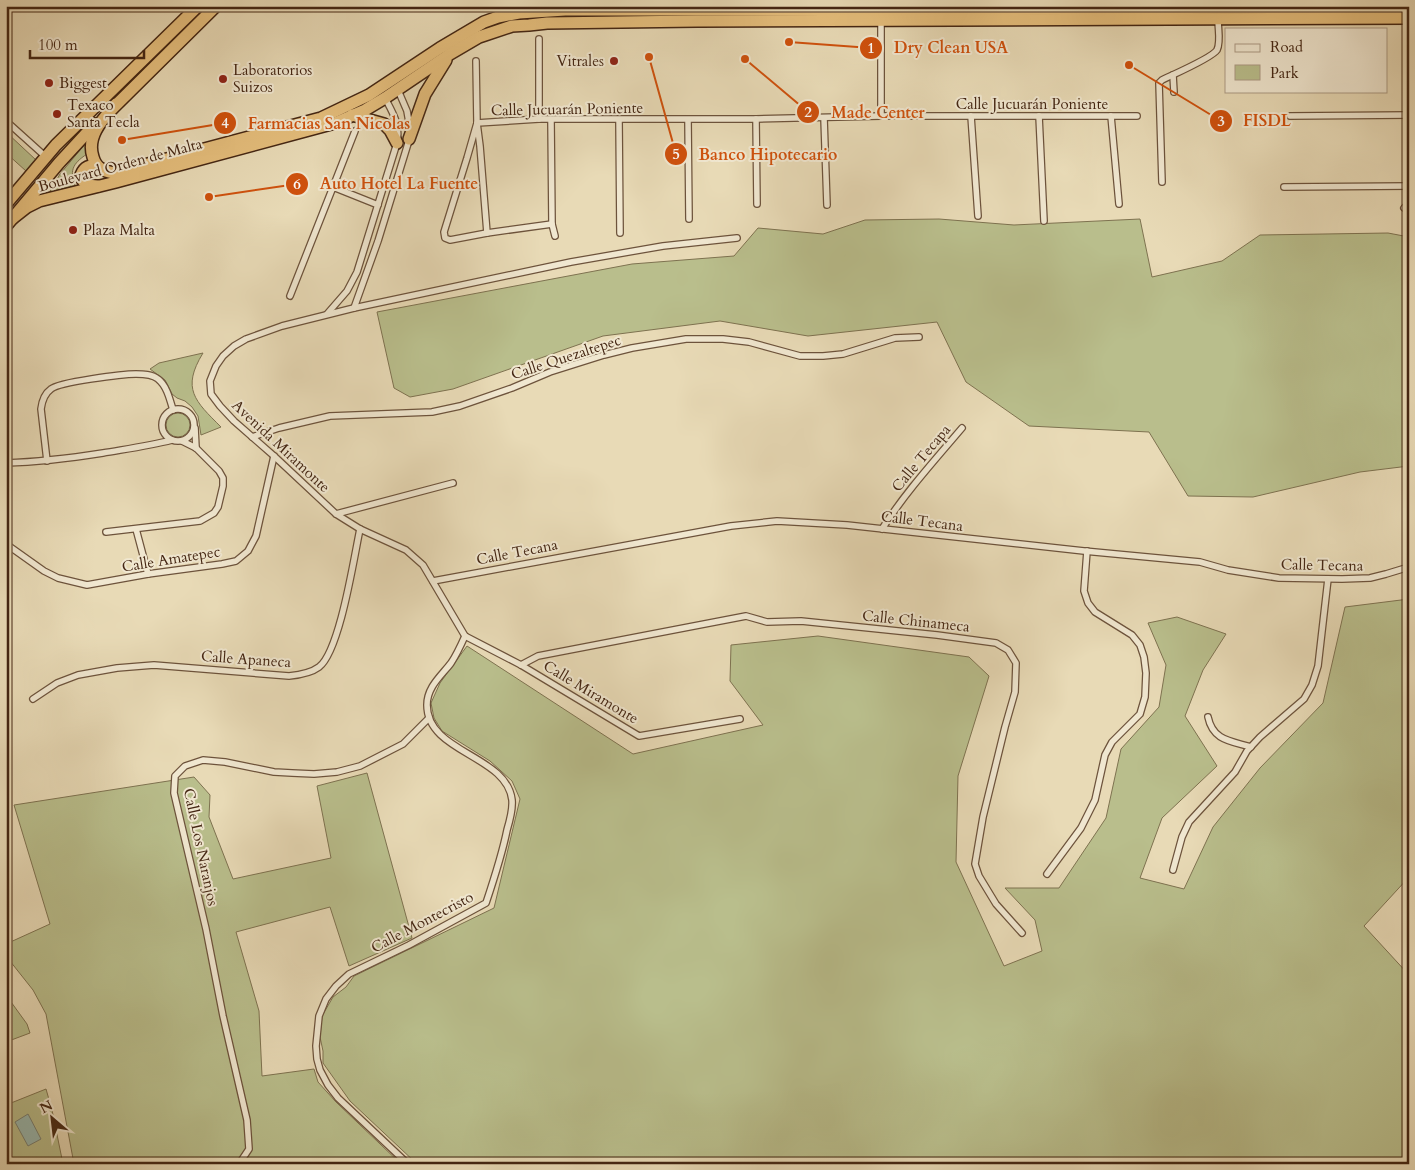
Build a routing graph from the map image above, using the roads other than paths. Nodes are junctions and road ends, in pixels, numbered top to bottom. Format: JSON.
{"nodes":[{"id":1,"x":198,"y":6,"type":"edge"},
{"id":2,"x":216,"y":6,"type":"edge"},
{"id":3,"x":1409,"y":7,"type":"edge"},
{"id":4,"x":1217,"y":11,"type":"edge"},
{"id":5,"x":881,"y":12,"type":"edge"},
{"id":6,"x":1409,"y":18,"type":"edge"},
{"id":7,"x":539,"y":39,"type":"dead end"},
{"id":8,"x":450,"y":54,"type":"junction"},
{"id":9,"x":476,"y":62,"type":"dead end"},
{"id":10,"x":1172,"y":75,"type":"junction"},
{"id":11,"x":398,"y":90,"type":"junction"},
{"id":12,"x":1174,"y":92,"type":"dead end"},
{"id":13,"x":386,"y":98,"type":"junction"},
{"id":14,"x":116,"y":104,"type":"junction"},
{"id":15,"x":1409,"y":115,"type":"edge"},
{"id":16,"x":352,"y":116,"type":"junction"},
{"id":17,"x":881,"y":116,"type":"junction"},
{"id":18,"x":971,"y":116,"type":"junction"},
{"id":19,"x":1039,"y":116,"type":"junction"},
{"id":20,"x":1112,"y":116,"type":"junction"},
{"id":21,"x":1137,"y":116,"type":"dead end"},
{"id":22,"x":1290,"y":116,"type":"dead end"},
{"id":23,"x":824,"y":118,"type":"junction"},
{"id":24,"x":756,"y":119,"type":"junction"},
{"id":25,"x":539,"y":120,"type":"junction"},
{"id":26,"x":551,"y":120,"type":"junction"},
{"id":27,"x":620,"y":120,"type":"junction"},
{"id":28,"x":688,"y":120,"type":"junction"},
{"id":29,"x":6,"y":121,"type":"edge"},
{"id":30,"x":477,"y":123,"type":"junction"},
{"id":31,"x":355,"y":131,"type":"dead end"},
{"id":32,"x":409,"y":139,"type":"junction"},
{"id":33,"x":397,"y":143,"type":"junction"},
{"id":34,"x":46,"y":157,"type":"junction"},
{"id":35,"x":98,"y":167,"type":"junction"},
{"id":36,"x":1162,"y":182,"type":"dead end"},
{"id":37,"x":101,"y":186,"type":"junction"},
{"id":38,"x":1409,"y":186,"type":"edge"},
{"id":39,"x":333,"y":187,"type":"junction"},
{"id":40,"x":1284,"y":187,"type":"dead end"},
{"id":41,"x":6,"y":204,"type":"edge"},
{"id":42,"x":757,"y":204,"type":"dead end"},
{"id":43,"x":1119,"y":204,"type":"dead end"},
{"id":44,"x":378,"y":205,"type":"junction"},
{"id":45,"x":827,"y":205,"type":"dead end"},
{"id":46,"x":978,"y":216,"type":"dead end"},
{"id":47,"x":690,"y":219,"type":"dead end"},
{"id":48,"x":1044,"y":221,"type":"dead end"},
{"id":49,"x":10,"y":222,"type":"edge"},
{"id":50,"x":552,"y":224,"type":"junction"},
{"id":51,"x":487,"y":233,"type":"junction"},
{"id":52,"x":620,"y":233,"type":"dead end"},
{"id":53,"x":555,"y":236,"type":"dead end"},
{"id":54,"x":737,"y":238,"type":"dead end"},
{"id":55,"x":290,"y":296,"type":"dead end"},
{"id":56,"x":354,"y":308,"type":"junction"},
{"id":57,"x":326,"y":315,"type":"junction"},
{"id":58,"x":919,"y":337,"type":"dead end"},
{"id":59,"x":173,"y":410,"type":"junction"},
{"id":60,"x":162,"y":424,"type":"junction"},
{"id":61,"x":194,"y":426,"type":"junction"},
{"id":62,"x":962,"y":428,"type":"dead end"},
{"id":63,"x":252,"y":437,"type":"junction"},
{"id":64,"x":172,"y":440,"type":"junction"},
{"id":65,"x":182,"y":441,"type":"junction"},
{"id":66,"x":153,"y":445,"type":"junction"},
{"id":67,"x":196,"y":448,"type":"junction"},
{"id":68,"x":274,"y":456,"type":"junction"},
{"id":69,"x":48,"y":461,"type":"junction"},
{"id":70,"x":6,"y":463,"type":"edge"},
{"id":71,"x":453,"y":483,"type":"dead end"},
{"id":72,"x":336,"y":514,"type":"junction"},
{"id":73,"x":136,"y":529,"type":"junction"},
{"id":74,"x":360,"y":529,"type":"junction"},
{"id":75,"x":882,"y":529,"type":"junction"},
{"id":76,"x":106,"y":532,"type":"dead end"},
{"id":77,"x":6,"y":544,"type":"edge"},
{"id":78,"x":1088,"y":551,"type":"junction"},
{"id":79,"x":1409,"y":567,"type":"edge"},
{"id":80,"x":148,"y":574,"type":"junction"},
{"id":81,"x":1328,"y":579,"type":"junction"},
{"id":82,"x":433,"y":582,"type":"junction"},
{"id":83,"x":465,"y":636,"type":"junction"},
{"id":84,"x":521,"y":665,"type":"junction"},
{"id":85,"x":33,"y":699,"type":"dead end"},
{"id":86,"x":1208,"y":717,"type":"dead end"},
{"id":87,"x":429,"y":718,"type":"junction"},
{"id":88,"x":740,"y":719,"type":"dead end"},
{"id":89,"x":1250,"y":747,"type":"junction"},
{"id":90,"x":1173,"y":870,"type":"dead end"},
{"id":91,"x":1047,"y":874,"type":"dead end"},
{"id":92,"x":1022,"y":933,"type":"dead end"},
{"id":93,"x":239,"y":1164,"type":"edge"},
{"id":94,"x":408,"y":1164,"type":"edge"}],
"edges":[{"from":1,"to":34,"type":"highway"},
{"from":2,"to":14,"type":"highway"},
{"from":3,"to":4,"type":"highway","name":"Boulevard Orden de Malta"},
{"from":4,"to":5,"type":"highway","name":"Boulevard Orden de Malta"},
{"from":4,"to":6,"type":"highway","name":"Boulevard Orden de Malta"},
{"from":4,"to":10,"type":"street"},
{"from":5,"to":8,"type":"highway","name":"Boulevard Orden de Malta"},
{"from":5,"to":17,"type":"street"},
{"from":5,"to":35,"type":"highway","name":"Boulevard Orden de Malta"},
{"from":7,"to":25,"type":"street"},
{"from":8,"to":11,"type":"highway","name":"Boulevard Orden de Malta"},
{"from":8,"to":32,"type":"highway"},
{"from":9,"to":30,"type":"street"},
{"from":10,"to":12,"type":"street"},
{"from":10,"to":36,"type":"street"},
{"from":11,"to":13,"type":"highway","name":"Boulevard Orden de Malta"},
{"from":11,"to":32,"type":"street"},
{"from":13,"to":16,"type":"highway","name":"Boulevard Orden de Malta"},
{"from":13,"to":33,"type":"street"},
{"from":14,"to":35,"type":"highway","name":"Boulevard Orden de Malta"},
{"from":14,"to":49,"type":"highway"},
{"from":15,"to":22,"type":"street"},
{"from":16,"to":33,"type":"highway"},
{"from":16,"to":37,"type":"highway","name":"Boulevard Orden de Malta"},
{"from":17,"to":18,"type":"street","name":"Calle Jucuarán Poniente"},
{"from":17,"to":23,"type":"street","name":"Calle Jucuarán Poniente"},
{"from":18,"to":19,"type":"street","name":"Calle Jucuarán Poniente"},
{"from":18,"to":46,"type":"street"},
{"from":19,"to":20,"type":"street","name":"Calle Jucuarán Poniente"},
{"from":19,"to":48,"type":"street"},
{"from":20,"to":21,"type":"street","name":"Calle Jucuarán Poniente"},
{"from":20,"to":43,"type":"street"},
{"from":23,"to":24,"type":"street","name":"Calle Jucuarán Poniente"},
{"from":23,"to":45,"type":"street"},
{"from":24,"to":28,"type":"street","name":"Calle Jucuarán Poniente"},
{"from":24,"to":42,"type":"street"},
{"from":25,"to":26,"type":"street","name":"Calle Jucuarán Poniente"},
{"from":25,"to":30,"type":"street","name":"Calle Jucuarán Poniente"},
{"from":26,"to":27,"type":"street","name":"Calle Jucuarán Poniente"},
{"from":26,"to":50,"type":"street"},
{"from":27,"to":28,"type":"street","name":"Calle Jucuarán Poniente"},
{"from":27,"to":52,"type":"street"},
{"from":28,"to":47,"type":"street"},
{"from":29,"to":34,"type":"street"},
{"from":30,"to":51,"type":"street"},
{"from":30,"to":51,"type":"street"},
{"from":31,"to":39,"type":"street"},
{"from":32,"to":56,"type":"street"},
{"from":33,"to":44,"type":"street"},
{"from":34,"to":41,"type":"highway"},
{"from":35,"to":37,"type":"highway"},
{"from":37,"to":49,"type":"highway","name":"Boulevard Orden de Malta"},
{"from":38,"to":40,"type":"street"},
{"from":39,"to":44,"type":"street"},
{"from":39,"to":55,"type":"street"},
{"from":44,"to":57,"type":"street"},
{"from":50,"to":51,"type":"street"},
{"from":50,"to":53,"type":"street"},
{"from":54,"to":56,"type":"street","name":"Avenida Miramonte"},
{"from":56,"to":57,"type":"street","name":"Avenida Miramonte"},
{"from":57,"to":63,"type":"street","name":"Avenida Miramonte"},
{"from":58,"to":63,"type":"street","name":"Calle Quezaltepec"},
{"from":59,"to":60,"type":"street"},
{"from":59,"to":61,"type":"street"},
{"from":59,"to":69,"type":"street"},
{"from":60,"to":64,"type":"street"},
{"from":60,"to":66,"type":"street"},
{"from":61,"to":65,"type":"street"},
{"from":61,"to":67,"type":"street"},
{"from":62,"to":75,"type":"street","name":"Calle Tecapa"},
{"from":63,"to":68,"type":"street","name":"Avenida Miramonte"},
{"from":64,"to":65,"type":"street"},
{"from":64,"to":66,"type":"street"},
{"from":65,"to":67,"type":"street"},
{"from":66,"to":69,"type":"street"},
{"from":67,"to":73,"type":"street"},
{"from":68,"to":72,"type":"street","name":"Avenida Miramonte"},
{"from":68,"to":80,"type":"street","name":"Calle Amatepec"},
{"from":69,"to":70,"type":"street"},
{"from":71,"to":72,"type":"street"},
{"from":72,"to":74,"type":"street","name":"Avenida Miramonte"},
{"from":73,"to":76,"type":"street"},
{"from":73,"to":80,"type":"street"},
{"from":74,"to":82,"type":"street","name":"Avenida Miramonte"},
{"from":74,"to":85,"type":"street","name":"Calle Apaneca"},
{"from":75,"to":78,"type":"street","name":"Calle Tecana"},
{"from":75,"to":82,"type":"street","name":"Calle Tecana"},
{"from":77,"to":80,"type":"street","name":"Calle Amatepec"},
{"from":78,"to":81,"type":"street","name":"Calle Tecana"},
{"from":78,"to":91,"type":"street"},
{"from":79,"to":81,"type":"street","name":"Calle Tecana"},
{"from":81,"to":89,"type":"street"},
{"from":82,"to":83,"type":"street","name":"Avenida Miramonte"},
{"from":83,"to":84,"type":"street","name":"Calle Miramonte"},
{"from":83,"to":87,"type":"street"},
{"from":84,"to":88,"type":"street","name":"Calle Miramonte"},
{"from":84,"to":92,"type":"street","name":"Calle Chinameca"},
{"from":86,"to":89,"type":"street"},
{"from":87,"to":93,"type":"street","name":"Calle Los Naranjos"},
{"from":87,"to":94,"type":"street","name":"Calle Montecristo"},
{"from":89,"to":90,"type":"street"}]}
